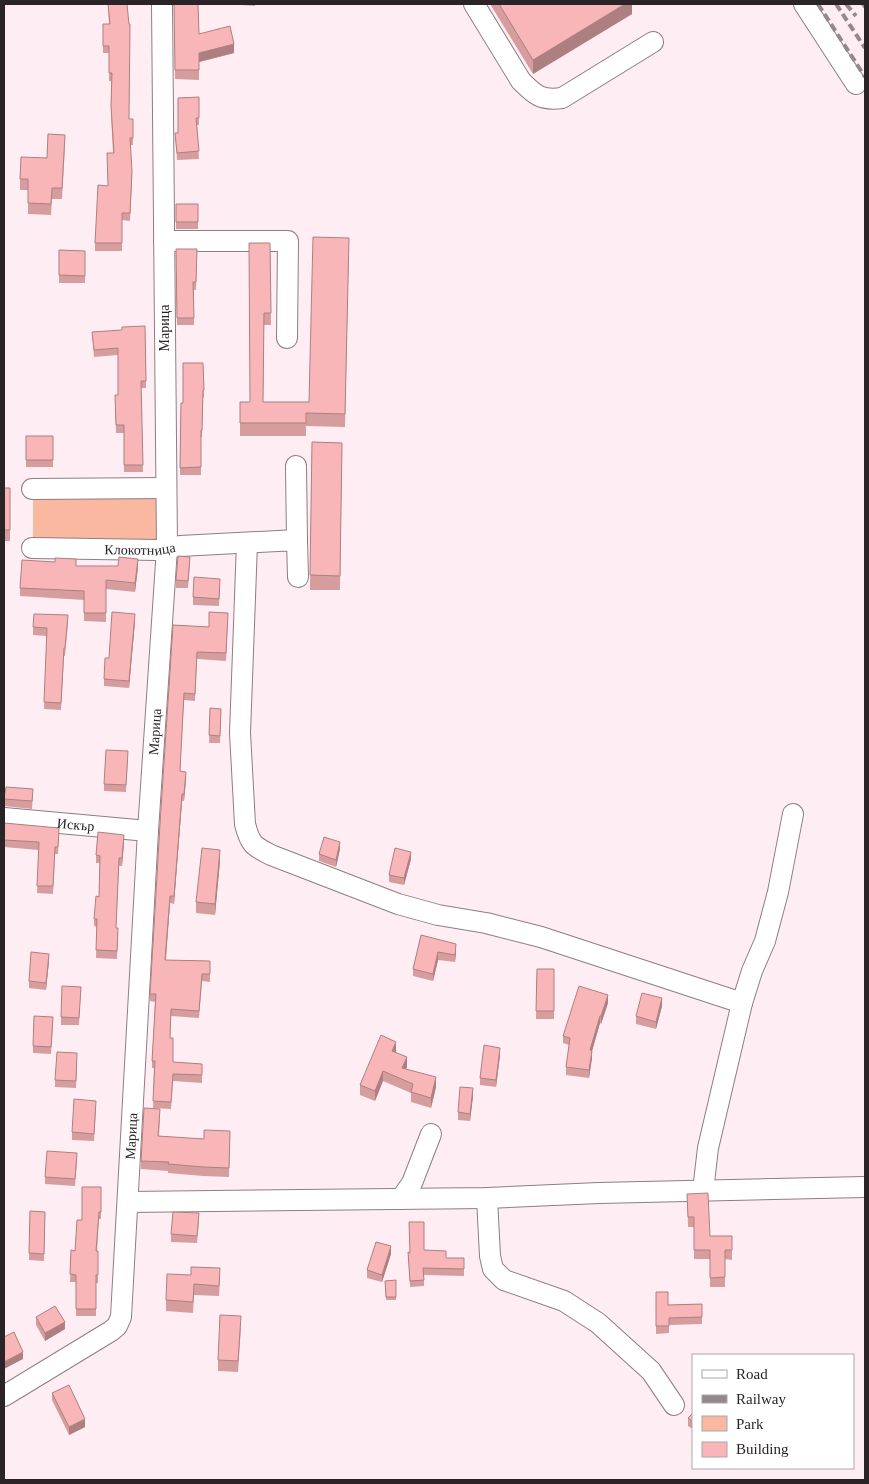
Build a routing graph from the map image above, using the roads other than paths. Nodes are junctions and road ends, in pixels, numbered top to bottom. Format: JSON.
{"nodes":[{"id":1,"x":162,"y":4,"type":"edge"},
{"id":2,"x":474,"y":4,"type":"edge"},
{"id":3,"x":804,"y":4,"type":"edge"},
{"id":4,"x":654,"y":42,"type":"dead end"},
{"id":5,"x":856,"y":84,"type":"dead end"},
{"id":6,"x":164,"y":241,"type":"junction"},
{"id":7,"x":286,"y":338,"type":"dead end"},
{"id":8,"x":296,"y":466,"type":"dead end"},
{"id":9,"x":166,"y":488,"type":"junction"},
{"id":10,"x":32,"y":489,"type":"dead end"},
{"id":11,"x":297,"y":540,"type":"junction"},
{"id":12,"x":247,"y":543,"type":"junction"},
{"id":13,"x":32,"y":548,"type":"dead end"},
{"id":14,"x":167,"y":548,"type":"junction"},
{"id":15,"x":298,"y":577,"type":"dead end"},
{"id":16,"x":793,"y":814,"type":"dead end"},
{"id":17,"x":4,"y":818,"type":"edge"},
{"id":18,"x":148,"y":831,"type":"junction"},
{"id":19,"x":742,"y":1003,"type":"junction"},
{"id":20,"x":431,"y":1134,"type":"dead end"},
{"id":21,"x":865,"y":1187,"type":"edge"},
{"id":22,"x":703,"y":1191,"type":"junction"},
{"id":23,"x":487,"y":1198,"type":"junction"},
{"id":24,"x":401,"y":1199,"type":"junction"},
{"id":25,"x":128,"y":1202,"type":"junction"},
{"id":26,"x":4,"y":1396,"type":"edge"},
{"id":27,"x":674,"y":1406,"type":"dead end"}],
"edges":[{"from":1,"to":6,"type":"street","name":"Марица"},
{"from":2,"to":4,"type":"street"},
{"from":3,"to":5,"type":"street"},
{"from":6,"to":7,"type":"street"},
{"from":6,"to":9,"type":"street","name":"Марица"},
{"from":8,"to":11,"type":"street"},
{"from":9,"to":10,"type":"street"},
{"from":9,"to":14,"type":"street","name":"Марица"},
{"from":11,"to":12,"type":"street","name":"Клокотница"},
{"from":11,"to":15,"type":"street"},
{"from":12,"to":14,"type":"street","name":"Клокотница"},
{"from":12,"to":19,"type":"street"},
{"from":13,"to":14,"type":"street","name":"Клокотница"},
{"from":14,"to":18,"type":"street","name":"Марица"},
{"from":16,"to":19,"type":"street"},
{"from":17,"to":18,"type":"street","name":"Искър"},
{"from":18,"to":25,"type":"street","name":"Марица"},
{"from":19,"to":22,"type":"street"},
{"from":20,"to":24,"type":"street"},
{"from":21,"to":22,"type":"street"},
{"from":22,"to":23,"type":"street"},
{"from":23,"to":24,"type":"street"},
{"from":23,"to":27,"type":"street"},
{"from":24,"to":25,"type":"street"},
{"from":25,"to":26,"type":"street","name":"Марица"}]}
